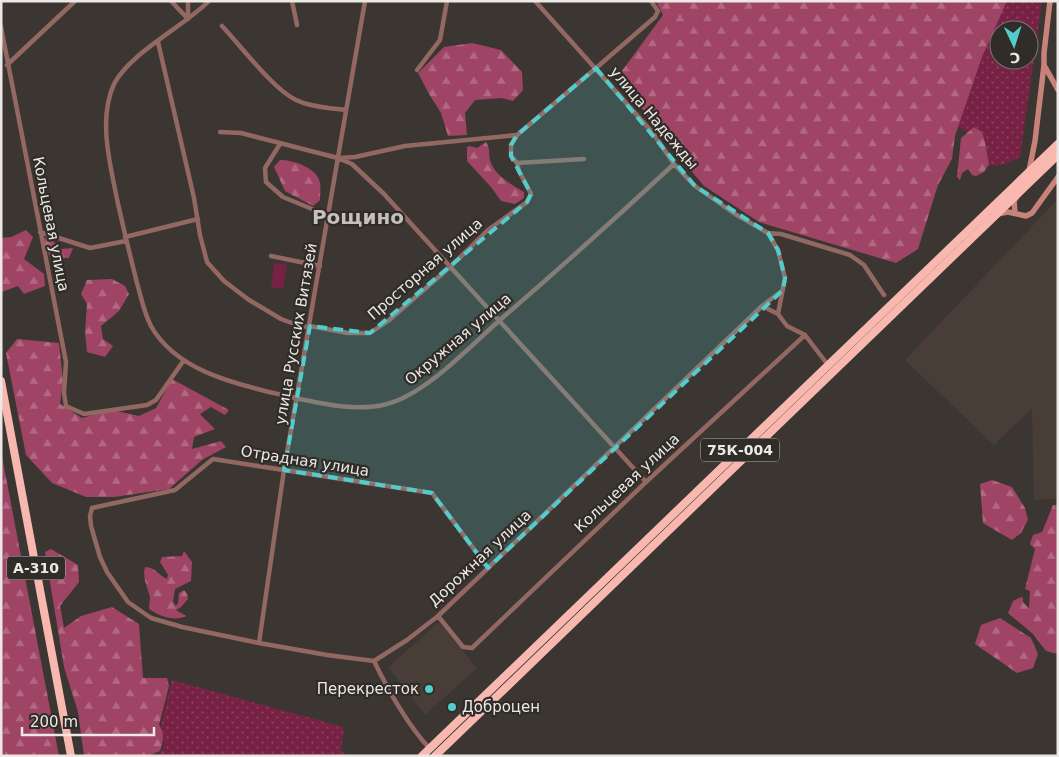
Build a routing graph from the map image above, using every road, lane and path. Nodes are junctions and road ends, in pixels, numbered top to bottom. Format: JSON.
{"nodes":[{"id":1,"x":75,"y":1,"type":"edge"},
{"id":2,"x":171,"y":1,"type":"edge"},
{"id":3,"x":188,"y":1,"type":"edge"},
{"id":4,"x":200,"y":1,"type":"edge"},
{"id":5,"x":292,"y":1,"type":"edge"},
{"id":6,"x":365,"y":1,"type":"edge"},
{"id":7,"x":447,"y":1,"type":"edge"},
{"id":8,"x":535,"y":1,"type":"edge"},
{"id":9,"x":651,"y":1,"type":"edge"},
{"id":10,"x":1050,"y":1,"type":"edge"},
{"id":11,"x":208,"y":3,"type":"edge"},
{"id":12,"x":188,"y":19,"type":"junction"},
{"id":13,"x":297,"y":25,"type":"dead end"},
{"id":14,"x":222,"y":26,"type":"dead end"},
{"id":15,"x":1,"y":27,"type":"edge"},
{"id":16,"x":158,"y":42,"type":"junction"},
{"id":17,"x":7,"y":65,"type":"junction"},
{"id":18,"x":1044,"y":65,"type":"junction"},
{"id":19,"x":596,"y":68,"type":"junction"},
{"id":20,"x":417,"y":70,"type":"dead end"},
{"id":21,"x":1058,"y":90,"type":"edge"},
{"id":22,"x":346,"y":110,"type":"junction"},
{"id":23,"x":220,"y":132,"type":"dead end"},
{"id":24,"x":517,"y":135,"type":"junction"},
{"id":25,"x":280,"y":144,"type":"junction"},
{"id":26,"x":1058,"y":144,"type":"edge"},
{"id":27,"x":1058,"y":155,"type":"edge"},
{"id":28,"x":338,"y":158,"type":"junction"},
{"id":29,"x":584,"y":159,"type":"dead end"},
{"id":30,"x":517,"y":163,"type":"junction"},
{"id":31,"x":674,"y":164,"type":"junction"},
{"id":32,"x":1030,"y":171,"type":"junction"},
{"id":33,"x":1058,"y":177,"type":"edge"},
{"id":34,"x":1018,"y":193,"type":"junction"},
{"id":35,"x":1015,"y":213,"type":"junction"},
{"id":36,"x":996,"y":214,"type":"junction"},
{"id":37,"x":329,"y":216,"type":"junction"},
{"id":38,"x":198,"y":219,"type":"junction"},
{"id":39,"x":40,"y":232,"type":"junction"},
{"id":40,"x":768,"y":233,"type":"junction"},
{"id":41,"x":126,"y":239,"type":"junction"},
{"id":42,"x":271,"y":256,"type":"dead end"},
{"id":43,"x":320,"y":266,"type":"junction"},
{"id":44,"x":450,"y":267,"type":"junction"},
{"id":45,"x":783,"y":290,"type":"junction"},
{"id":46,"x":884,"y":295,"type":"dead end"},
{"id":47,"x":762,"y":306,"type":"junction"},
{"id":48,"x":778,"y":314,"type":"junction"},
{"id":49,"x":500,"y":320,"type":"junction"},
{"id":50,"x":310,"y":326,"type":"junction"},
{"id":51,"x":805,"y":335,"type":"junction"},
{"id":52,"x":184,"y":360,"type":"junction"},
{"id":53,"x":828,"y":365,"type":"junction"},
{"id":54,"x":1,"y":381,"type":"edge"},
{"id":55,"x":298,"y":398,"type":"junction"},
{"id":56,"x":615,"y":447,"type":"junction"},
{"id":57,"x":284,"y":470,"type":"junction"},
{"id":58,"x":646,"y":482,"type":"junction"},
{"id":59,"x":488,"y":568,"type":"junction"},
{"id":60,"x":438,"y":616,"type":"junction"},
{"id":61,"x":259,"y":643,"type":"junction"},
{"id":62,"x":374,"y":661,"type":"junction"},
{"id":63,"x":430,"y":749,"type":"junction"},
{"id":64,"x":71,"y":756,"type":"edge"},
{"id":65,"x":422,"y":756,"type":"edge"},
{"id":66,"x":436,"y":756,"type":"edge"}],
"edges":[{"from":1,"to":17,"type":"street"},
{"from":2,"to":12,"type":"street"},
{"from":3,"to":12,"type":"street"},
{"from":4,"to":11,"type":"street"},
{"from":5,"to":13,"type":"street"},
{"from":6,"to":22,"type":"street","name":"улица Русских Витязей"},
{"from":7,"to":20,"type":"street"},
{"from":8,"to":19,"type":"street","name":"улица Надежды"},
{"from":9,"to":19,"type":"street"},
{"from":10,"to":18,"type":"street"},
{"from":11,"to":12,"type":"street","name":"Окружная улица"},
{"from":12,"to":16,"type":"street","name":"Окружная улица"},
{"from":14,"to":22,"type":"street"},
{"from":15,"to":17,"type":"street","name":"Кольцевая улица"},
{"from":16,"to":38,"type":"street","name":"Просторная улица"},
{"from":16,"to":41,"type":"street","name":"Окружная улица"},
{"from":17,"to":39,"type":"street","name":"Кольцевая улица"},
{"from":18,"to":21,"type":"street"},
{"from":18,"to":32,"type":"street"},
{"from":19,"to":24,"type":"street"},
{"from":19,"to":31,"type":"street","name":"улица Надежды"},
{"from":22,"to":28,"type":"street","name":"улица Русских Витязей"},
{"from":23,"to":25,"type":"street"},
{"from":24,"to":28,"type":"street"},
{"from":24,"to":30,"type":"street","name":"Просторная улица"},
{"from":25,"to":28,"type":"street"},
{"from":25,"to":37,"type":"street"},
{"from":26,"to":32,"type":"highway","number":"75К-004"},
{"from":27,"to":34,"type":"highway","number":"75К-004"},
{"from":28,"to":37,"type":"street","name":"улица Русских Витязей"},
{"from":28,"to":44,"type":"street"},
{"from":29,"to":30,"type":"street"},
{"from":30,"to":44,"type":"street","name":"Просторная улица"},
{"from":31,"to":40,"type":"street","name":"улица Надежды"},
{"from":31,"to":49,"type":"street","name":"Окружная улица"},
{"from":32,"to":53,"type":"highway","number":"75К-004"},
{"from":33,"to":35,"type":"street"},
{"from":34,"to":35,"type":"street"},
{"from":34,"to":36,"type":"highway","number":"75К-004"},
{"from":35,"to":36,"type":"street"},
{"from":36,"to":66,"type":"highway","number":"75К-004"},
{"from":37,"to":43,"type":"street","name":"улица Русских Витязей"},
{"from":38,"to":41,"type":"street"},
{"from":38,"to":50,"type":"street","name":"Просторная улица"},
{"from":39,"to":41,"type":"street"},
{"from":39,"to":52,"type":"street","name":"Кольцевая улица"},
{"from":40,"to":45,"type":"street"},
{"from":40,"to":46,"type":"street","name":"улица Надежды"},
{"from":41,"to":52,"type":"street","name":"Окружная улица"},
{"from":42,"to":43,"type":"street"},
{"from":43,"to":50,"type":"street","name":"улица Русских Витязей"},
{"from":44,"to":49,"type":"street"},
{"from":44,"to":50,"type":"street","name":"Просторная улица"},
{"from":45,"to":47,"type":"street","name":"Дорожная улица"},
{"from":45,"to":48,"type":"street"},
{"from":47,"to":48,"type":"street"},
{"from":47,"to":56,"type":"street","name":"Дорожная улица"},
{"from":48,"to":51,"type":"street"},
{"from":49,"to":55,"type":"street","name":"Окружная улица"},
{"from":49,"to":56,"type":"street"},
{"from":50,"to":55,"type":"street","name":"улица Русских Витязей"},
{"from":51,"to":53,"type":"street"},
{"from":51,"to":58,"type":"street","name":"Кольцевая улица"},
{"from":52,"to":55,"type":"street","name":"Окружная улица"},
{"from":53,"to":63,"type":"highway","number":"75К-004"},
{"from":54,"to":64,"type":"highway","number":"А-310"},
{"from":55,"to":57,"type":"street","name":"улица Русских Витязей"},
{"from":56,"to":58,"type":"street"},
{"from":56,"to":59,"type":"street","name":"Дорожная улица"},
{"from":57,"to":59,"type":"street","name":"Отрадная улица"},
{"from":57,"to":61,"type":"street","name":"улица Русских Витязей"},
{"from":57,"to":61,"type":"street","name":"Отрадная улица"},
{"from":58,"to":60,"type":"street","name":"Кольцевая улица"},
{"from":59,"to":60,"type":"street","name":"Дорожная улица"},
{"from":60,"to":62,"type":"street","name":"Дорожная улица"},
{"from":61,"to":62,"type":"street"},
{"from":62,"to":63,"type":"street"},
{"from":63,"to":65,"type":"highway","number":"75К-004"},
{"from":63,"to":66,"type":"street"}]}
